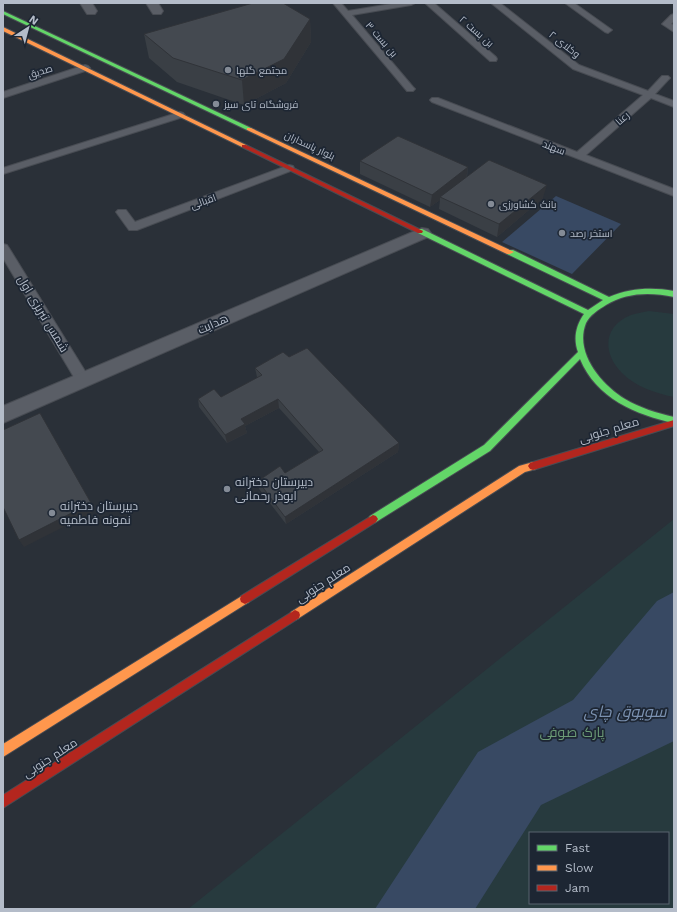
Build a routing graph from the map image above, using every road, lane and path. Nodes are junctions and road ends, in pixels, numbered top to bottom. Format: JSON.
{"nodes":[{"id":1,"x":337,"y":3,"type":"edge"},
{"id":2,"x":411,"y":3,"type":"edge"},
{"id":3,"x":429,"y":3,"type":"edge"},
{"id":4,"x":495,"y":3,"type":"edge"},
{"id":5,"x":570,"y":3,"type":"edge"},
{"id":6,"x":3,"y":12,"type":"edge"},
{"id":7,"x":346,"y":14,"type":"junction"},
{"id":8,"x":674,"y":17,"type":"edge"},
{"id":9,"x":28,"y":24,"type":"junction"},
{"id":10,"x":674,"y":29,"type":"edge"},
{"id":11,"x":4,"y":30,"type":"edge"},
{"id":12,"x":608,"y":30,"type":"dead end"},
{"id":13,"x":493,"y":59,"type":"dead end"},
{"id":14,"x":85,"y":68,"type":"junction"},
{"id":15,"x":665,"y":78,"type":"dead end"},
{"id":16,"x":410,"y":89,"type":"dead end"},
{"id":17,"x":3,"y":95,"type":"edge"},
{"id":18,"x":648,"y":95,"type":"junction"},
{"id":19,"x":435,"y":100,"type":"dead end"},
{"id":20,"x":674,"y":104,"type":"edge"},
{"id":21,"x":180,"y":115,"type":"junction"},
{"id":22,"x":578,"y":156,"type":"junction"},
{"id":23,"x":290,"y":168,"type":"junction"},
{"id":24,"x":3,"y":171,"type":"edge"},
{"id":25,"x":674,"y":193,"type":"edge"},
{"id":26,"x":122,"y":212,"type":"dead end"},
{"id":27,"x":422,"y":233,"type":"junction"},
{"id":28,"x":3,"y":248,"type":"edge"},
{"id":29,"x":673,"y":293,"type":"edge"},
{"id":30,"x":608,"y":299,"type":"junction"},
{"id":31,"x":588,"y":313,"type":"junction"},
{"id":32,"x":581,"y":354,"type":"junction"},
{"id":33,"x":83,"y":380,"type":"junction"},
{"id":34,"x":3,"y":415,"type":"edge"},
{"id":35,"x":674,"y":420,"type":"edge"},
{"id":36,"x":674,"y":424,"type":"edge"},
{"id":37,"x":3,"y":751,"type":"edge"},
{"id":38,"x":3,"y":802,"type":"edge"}],
"edges":[{"from":1,"to":7,"type":"lane","name":"بن بست ۳"},
{"from":2,"to":7,"type":"lane"},
{"from":3,"to":13,"type":"lane","name":"بن بست ۲"},
{"from":4,"to":18,"type":"lane","name":"وکلای ۲"},
{"from":5,"to":12,"type":"lane"},
{"from":6,"to":9,"type":"street","name":"بلوار پاسداران"},
{"from":7,"to":16,"type":"lane","name":"بن بست ۳"},
{"from":8,"to":10,"type":"lane"},
{"from":9,"to":11,"type":"street"},
{"from":9,"to":30,"type":"street","name":"بلوار پاسداران"},
{"from":11,"to":14,"type":"street"},
{"from":14,"to":17,"type":"lane","name":"صدیق"},
{"from":14,"to":21,"type":"street"},
{"from":15,"to":18,"type":"lane","name":"رعنا"},
{"from":18,"to":20,"type":"lane","name":"وکلای ۲"},
{"from":18,"to":22,"type":"lane","name":"رعنا"},
{"from":19,"to":22,"type":"lane","name":"سهند"},
{"from":21,"to":23,"type":"street"},
{"from":21,"to":24,"type":"lane"},
{"from":22,"to":25,"type":"lane","name":"سهند"},
{"from":23,"to":26,"type":"lane","name":"اقبالی"},
{"from":23,"to":27,"type":"street"},
{"from":27,"to":31,"type":"street"},
{"from":27,"to":33,"type":"street","name":"هدایت"},
{"from":28,"to":33,"type":"lane","name":"شمس تبریزی اول"},
{"from":29,"to":30,"type":"street"},
{"from":30,"to":31,"type":"street"},
{"from":31,"to":32,"type":"street"},
{"from":32,"to":35,"type":"street"},
{"from":32,"to":37,"type":"street"},
{"from":33,"to":34,"type":"street","name":"هدایت"},
{"from":36,"to":38,"type":"street","name":"معلم جنوبی"}]}
